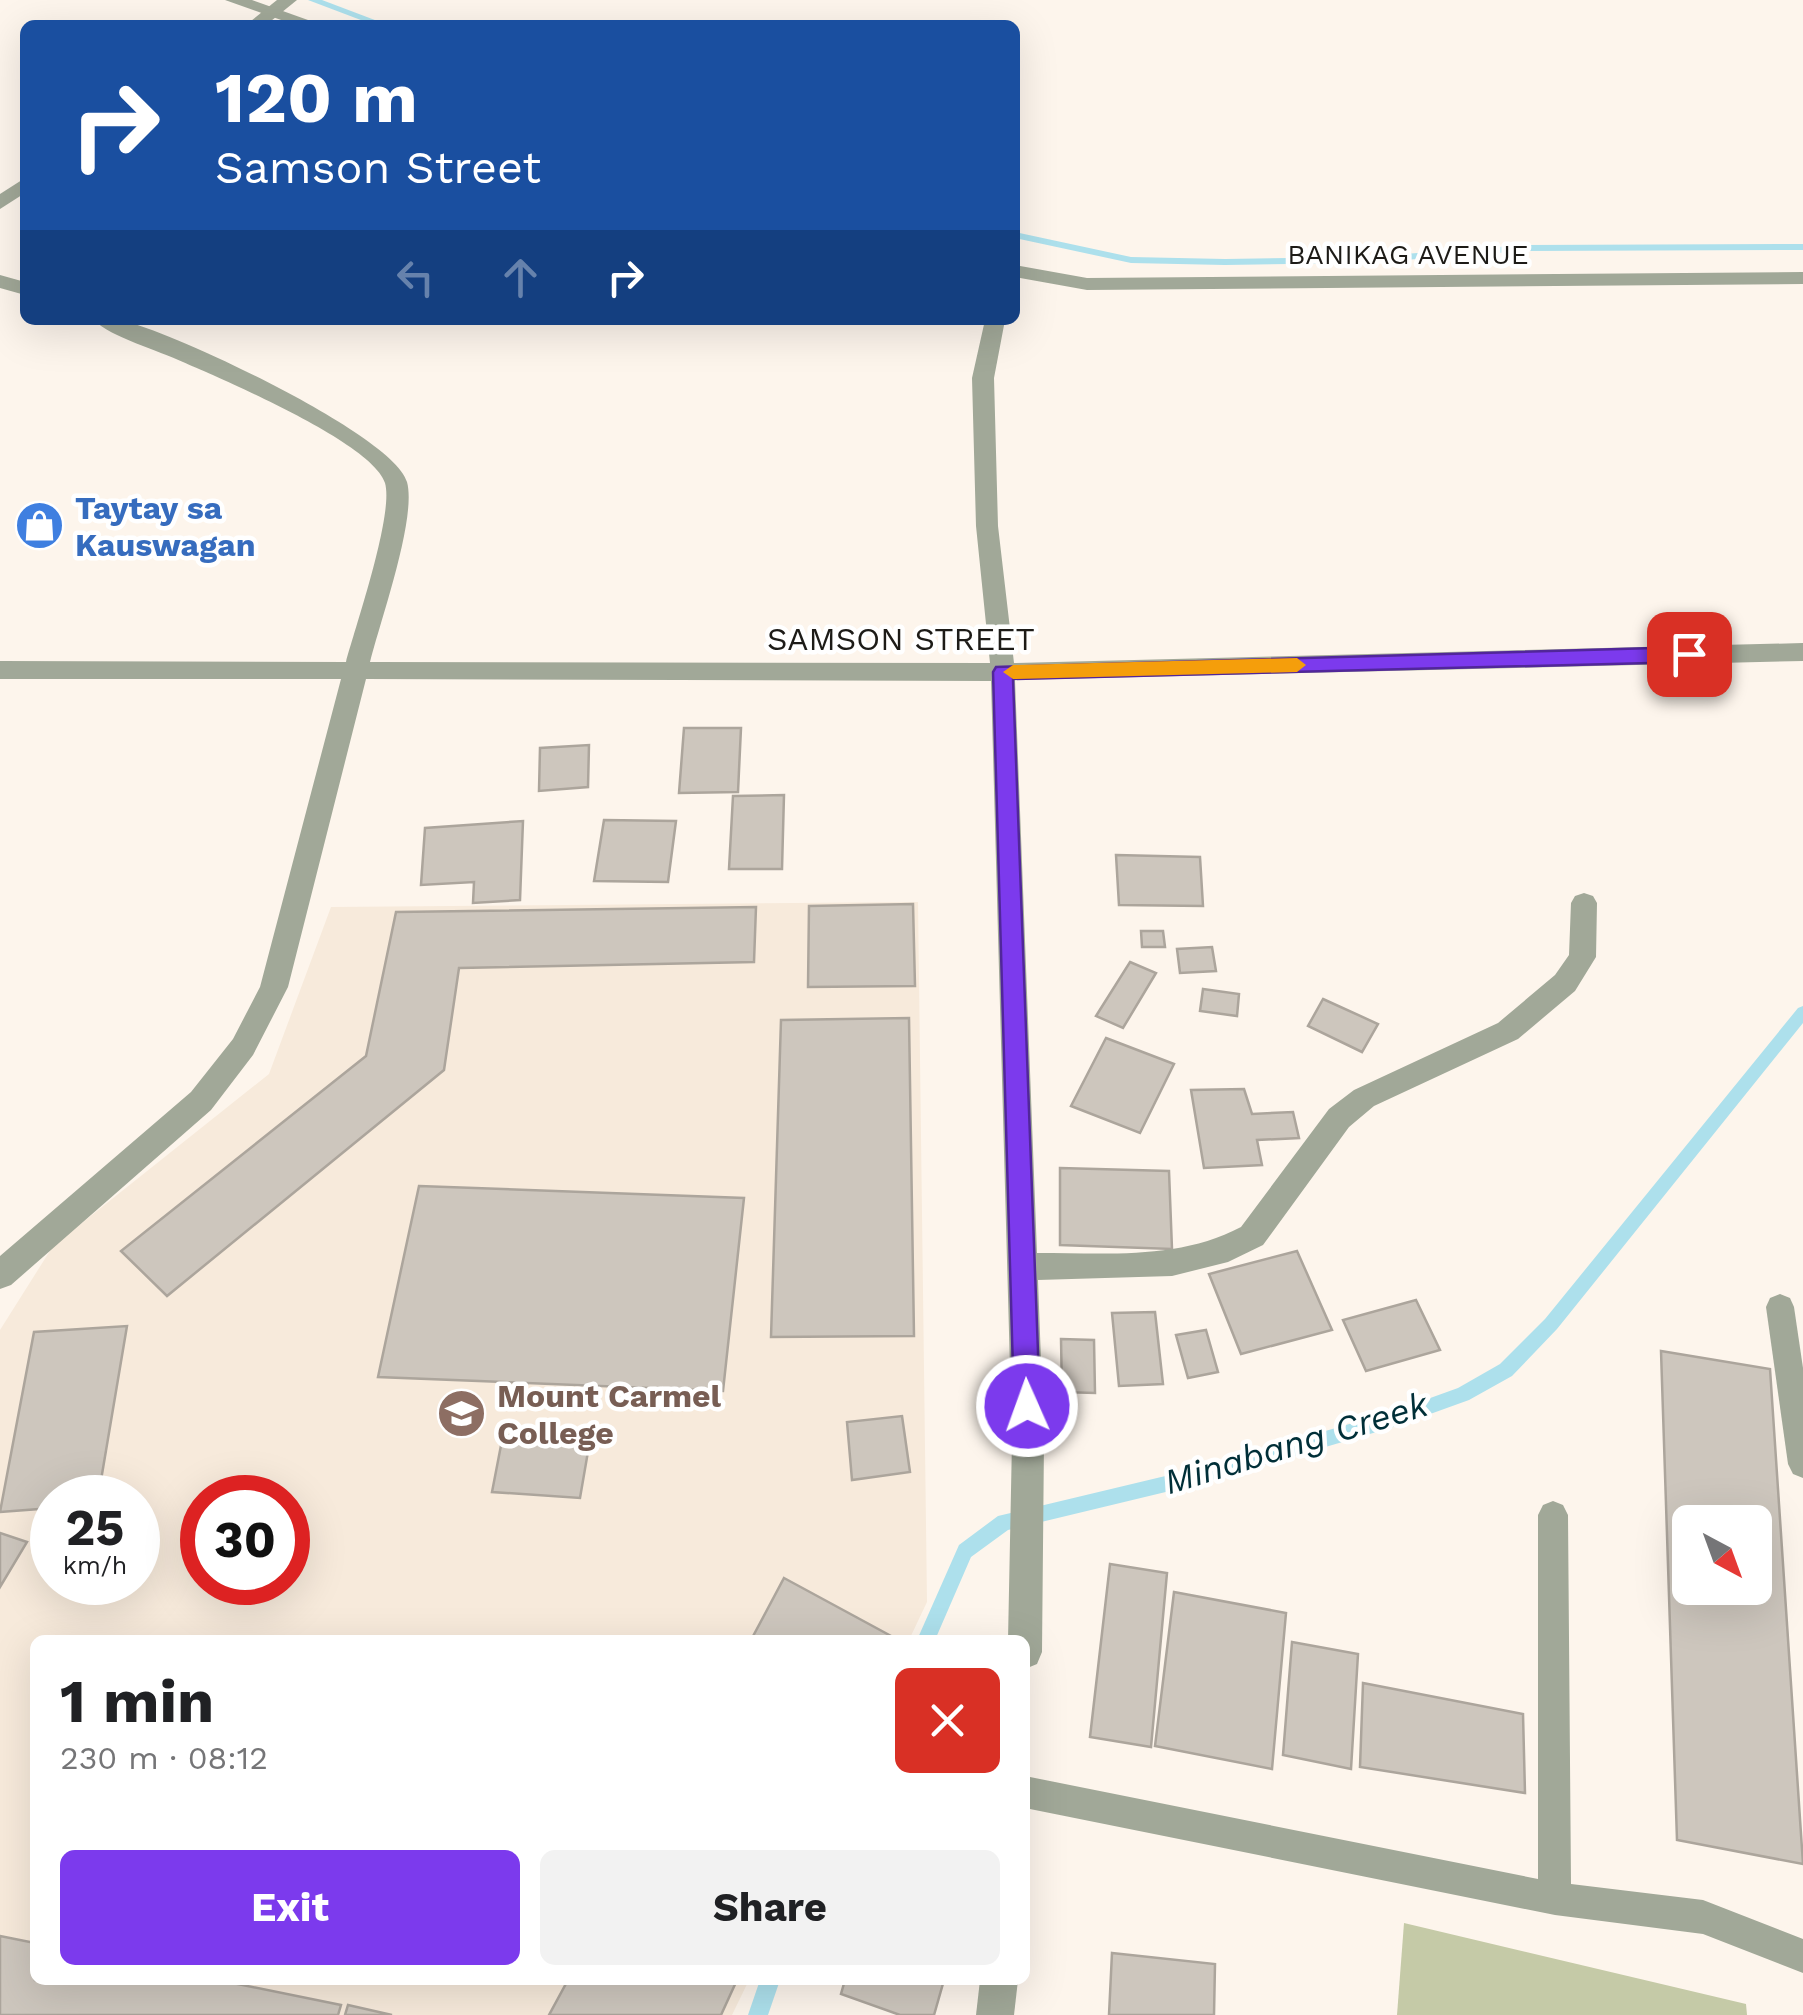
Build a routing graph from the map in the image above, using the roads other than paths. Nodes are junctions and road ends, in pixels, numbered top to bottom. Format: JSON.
{"nodes":[{"id":1,"x":234,"y":0,"type":"edge"},
{"id":2,"x":281,"y":6,"type":"edge"},
{"id":3,"x":305,"y":20,"type":"edge"},
{"id":4,"x":20,"y":188,"type":"edge"},
{"id":5,"x":0,"y":203,"type":"edge"},
{"id":6,"x":1020,"y":276,"type":"edge"},
{"id":7,"x":1803,"y":278,"type":"edge"},
{"id":8,"x":115,"y":325,"type":"edge"},
{"id":9,"x":993,"y":325,"type":"edge"},
{"id":10,"x":1803,"y":652,"type":"edge"},
{"id":11,"x":0,"y":670,"type":"edge"},
{"id":12,"x":354,"y":672,"type":"junction"},
{"id":13,"x":1003,"y":672,"type":"junction"},
{"id":14,"x":1584,"y":904,"type":"dead end"},
{"id":15,"x":1022,"y":1268,"type":"junction"},
{"id":16,"x":0,"y":1275,"type":"edge"},
{"id":17,"x":1780,"y":1307,"type":"dead end"},
{"id":18,"x":1803,"y":1464,"type":"edge"},
{"id":19,"x":1553,"y":1515,"type":"dead end"},
{"id":20,"x":1026,"y":1635,"type":"edge"},
{"id":21,"x":1030,"y":1793,"type":"edge"},
{"id":22,"x":1556,"y":1899,"type":"junction"},
{"id":23,"x":1803,"y":1956,"type":"edge"},
{"id":24,"x":998,"y":1985,"type":"edge"},
{"id":25,"x":995,"y":2015,"type":"edge"}],
"edges":[{"from":1,"to":2,"type":"street"},
{"from":2,"to":3,"type":"street"},
{"from":4,"to":5,"type":"street"},
{"from":6,"to":7,"type":"street","name":"BANIKAG AVENUE"},
{"from":8,"to":12,"type":"street"},
{"from":9,"to":13,"type":"street"},
{"from":10,"to":13,"type":"street","name":"SAMSON STREET"},
{"from":11,"to":12,"type":"street","name":"SAMSON STREET"},
{"from":12,"to":13,"type":"street","name":"SAMSON STREET"},
{"from":12,"to":16,"type":"street"},
{"from":13,"to":15,"type":"street"},
{"from":14,"to":15,"type":"street"},
{"from":15,"to":20,"type":"street"},
{"from":17,"to":18,"type":"lane"},
{"from":19,"to":22,"type":"lane"},
{"from":21,"to":22,"type":"lane"},
{"from":22,"to":23,"type":"lane"},
{"from":24,"to":25,"type":"street"}]}
